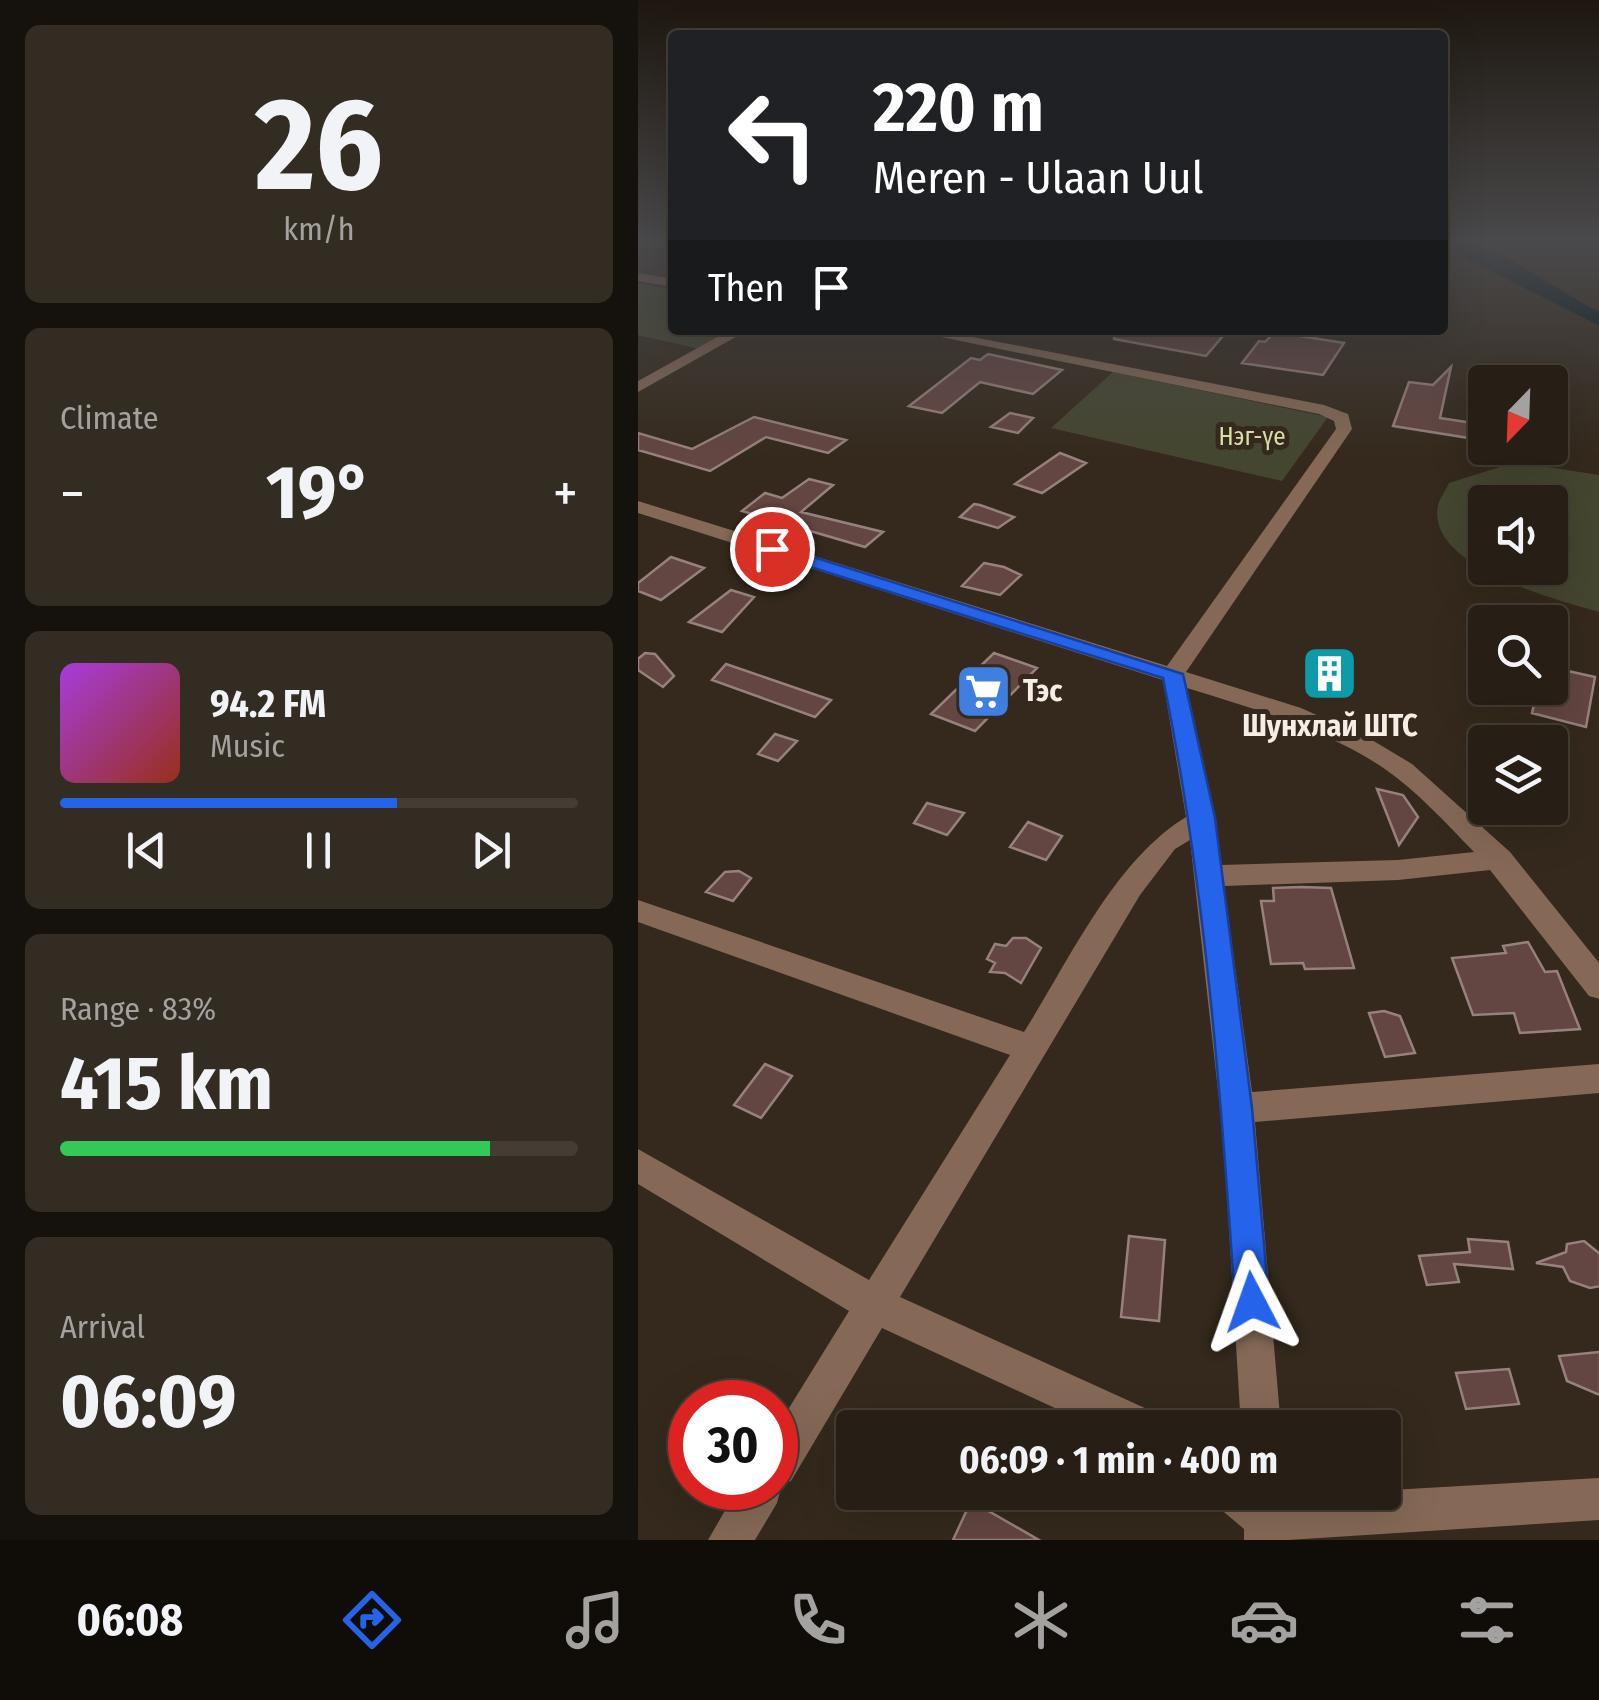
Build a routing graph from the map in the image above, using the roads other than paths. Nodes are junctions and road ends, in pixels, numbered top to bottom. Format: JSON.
{"nodes":[{"id":1,"x":733,"y":335,"type":"edge"},
{"id":2,"x":940,"y":335,"type":"edge"},
{"id":3,"x":638,"y":387,"type":"edge"},
{"id":4,"x":638,"y":507,"type":"edge"},
{"id":5,"x":663,"y":515,"type":"junction"},
{"id":6,"x":638,"y":530,"type":"edge"},
{"id":7,"x":1173,"y":674,"type":"junction"},
{"id":8,"x":1204,"y":818,"type":"junction"},
{"id":9,"x":1500,"y":860,"type":"junction"},
{"id":10,"x":1209,"y":876,"type":"junction"},
{"id":11,"x":638,"y":911,"type":"edge"},
{"id":12,"x":1600,"y":987,"type":"edge"},
{"id":13,"x":1032,"y":1049,"type":"junction"},
{"id":14,"x":1600,"y":1078,"type":"edge"},
{"id":15,"x":1237,"y":1108,"type":"junction"},
{"id":16,"x":638,"y":1165,"type":"edge"},
{"id":17,"x":875,"y":1305,"type":"junction"},
{"id":18,"x":1105,"y":1410,"type":"edge"},
{"id":19,"x":1260,"y":1410,"type":"edge"},
{"id":20,"x":798,"y":1430,"type":"edge"},
{"id":21,"x":1600,"y":1500,"type":"edge"},
{"id":22,"x":748,"y":1510,"type":"edge"},
{"id":23,"x":1258,"y":1511,"type":"edge"},
{"id":24,"x":730,"y":1540,"type":"edge"}],
"edges":[{"from":1,"to":3,"type":"street"},
{"from":2,"to":7,"type":"street"},
{"from":4,"to":5,"type":"street"},
{"from":5,"to":6,"type":"street"},
{"from":5,"to":7,"type":"street"},
{"from":7,"to":8,"type":"street"},
{"from":7,"to":9,"type":"street"},
{"from":8,"to":10,"type":"street"},
{"from":8,"to":13,"type":"street"},
{"from":9,"to":10,"type":"street"},
{"from":9,"to":12,"type":"street"},
{"from":10,"to":15,"type":"street"},
{"from":11,"to":13,"type":"street"},
{"from":13,"to":17,"type":"street"},
{"from":14,"to":15,"type":"street"},
{"from":15,"to":19,"type":"street"},
{"from":16,"to":17,"type":"street"},
{"from":17,"to":18,"type":"street"},
{"from":17,"to":20,"type":"street"},
{"from":21,"to":23,"type":"street"},
{"from":22,"to":24,"type":"street"}]}
